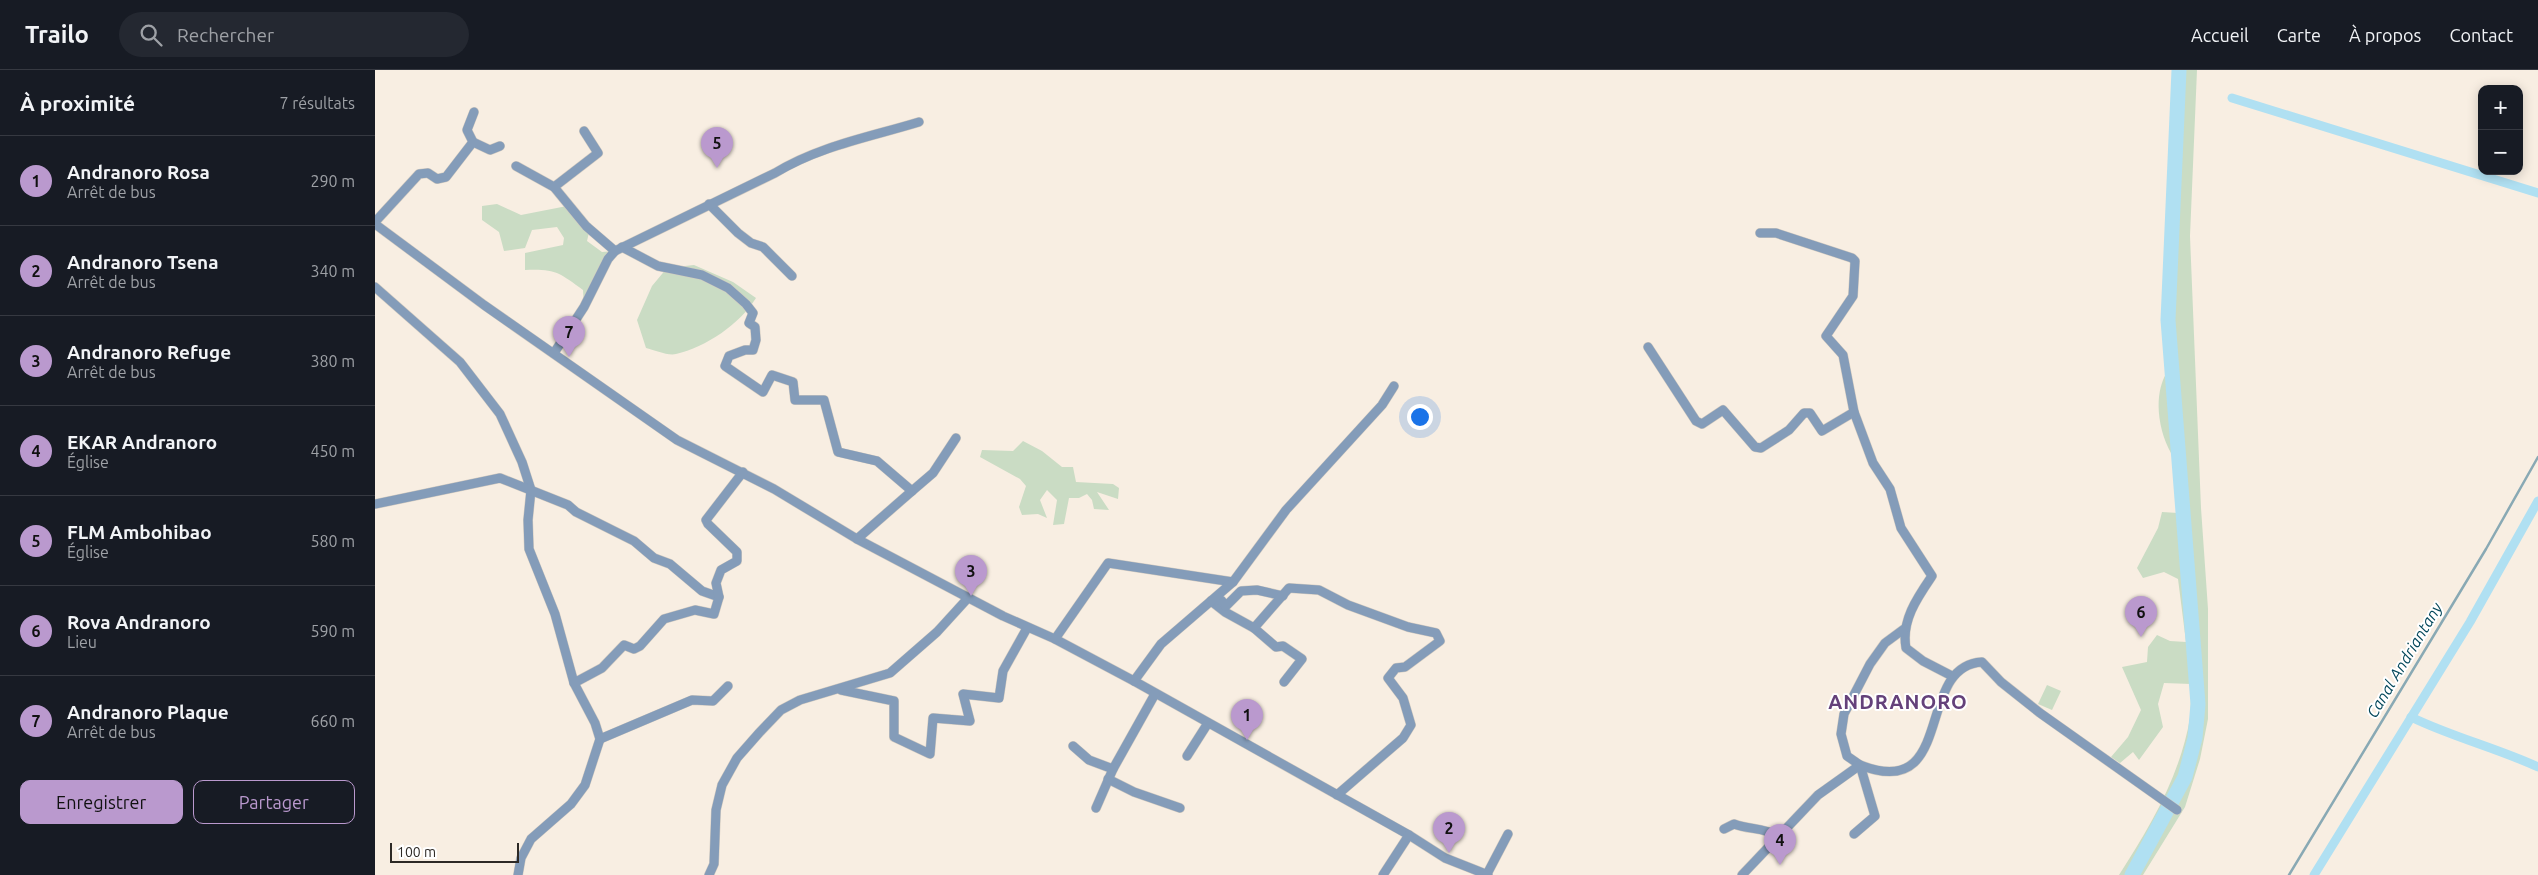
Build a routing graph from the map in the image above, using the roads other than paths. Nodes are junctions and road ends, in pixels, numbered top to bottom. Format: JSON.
{"nodes":[{"id":1,"x":474,"y":112,"type":"dead end"},
{"id":2,"x":919,"y":122,"type":"dead end"},
{"id":3,"x":584,"y":131,"type":"dead end"},
{"id":4,"x":473,"y":142,"type":"junction"},
{"id":5,"x":500,"y":146,"type":"dead end"},
{"id":6,"x":516,"y":166,"type":"dead end"},
{"id":7,"x":554,"y":187,"type":"junction"},
{"id":8,"x":709,"y":204,"type":"junction"},
{"id":9,"x":375,"y":223,"type":"edge"},
{"id":10,"x":1760,"y":233,"type":"dead end"},
{"id":11,"x":619,"y":249,"type":"junction"},
{"id":12,"x":792,"y":276,"type":"dead end"},
{"id":13,"x":375,"y":287,"type":"edge"},
{"id":14,"x":1648,"y":347,"type":"dead end"},
{"id":15,"x":554,"y":353,"type":"junction"},
{"id":16,"x":1394,"y":386,"type":"dead end"},
{"id":17,"x":1854,"y":412,"type":"junction"},
{"id":18,"x":956,"y":438,"type":"dead end"},
{"id":19,"x":743,"y":472,"type":"junction"},
{"id":20,"x":531,"y":490,"type":"junction"},
{"id":21,"x":912,"y":491,"type":"junction"},
{"id":22,"x":375,"y":504,"type":"edge"},
{"id":23,"x":857,"y":540,"type":"junction"},
{"id":24,"x":1233,"y":582,"type":"junction"},
{"id":25,"x":1283,"y":596,"type":"junction"},
{"id":26,"x":719,"y":597,"type":"junction"},
{"id":27,"x":968,"y":598,"type":"junction"},
{"id":28,"x":1211,"y":601,"type":"junction"},
{"id":29,"x":1027,"y":628,"type":"junction"},
{"id":30,"x":1254,"y":628,"type":"junction"},
{"id":31,"x":1904,"y":629,"type":"junction"},
{"id":32,"x":1055,"y":639,"type":"junction"},
{"id":33,"x":1952,"y":676,"type":"junction"},
{"id":34,"x":1134,"y":681,"type":"junction"},
{"id":35,"x":1284,"y":682,"type":"dead end"},
{"id":36,"x":574,"y":683,"type":"junction"},
{"id":37,"x":728,"y":686,"type":"dead end"},
{"id":38,"x":839,"y":689,"type":"junction"},
{"id":39,"x":1155,"y":694,"type":"junction"},
{"id":40,"x":1208,"y":723,"type":"junction"},
{"id":41,"x":600,"y":738,"type":"junction"},
{"id":42,"x":1073,"y":746,"type":"dead end"},
{"id":43,"x":1187,"y":756,"type":"dead end"},
{"id":44,"x":1860,"y":765,"type":"junction"},
{"id":45,"x":1113,"y":769,"type":"junction"},
{"id":46,"x":1108,"y":779,"type":"junction"},
{"id":47,"x":1337,"y":796,"type":"junction"},
{"id":48,"x":1096,"y":808,"type":"dead end"},
{"id":49,"x":1180,"y":808,"type":"dead end"},
{"id":50,"x":2177,"y":810,"type":"dead end"},
{"id":51,"x":1723,"y":829,"type":"dead end"},
{"id":52,"x":1508,"y":834,"type":"dead end"},
{"id":53,"x":1854,"y":834,"type":"dead end"},
{"id":54,"x":1409,"y":835,"type":"junction"},
{"id":55,"x":1777,"y":836,"type":"junction"},
{"id":56,"x":714,"y":864,"type":"junction"},
{"id":57,"x":518,"y":875,"type":"edge"},
{"id":58,"x":709,"y":875,"type":"edge"},
{"id":59,"x":718,"y":875,"type":"edge"},
{"id":60,"x":1383,"y":875,"type":"edge"},
{"id":61,"x":1488,"y":875,"type":"edge"},
{"id":62,"x":1742,"y":875,"type":"edge"}],
"edges":[{"from":1,"to":4,"type":"street"},
{"from":2,"to":8,"type":"street"},
{"from":3,"to":7,"type":"street"},
{"from":4,"to":5,"type":"street"},
{"from":4,"to":9,"type":"street"},
{"from":6,"to":7,"type":"street"},
{"from":7,"to":11,"type":"street"},
{"from":8,"to":11,"type":"street"},
{"from":8,"to":12,"type":"street"},
{"from":9,"to":15,"type":"street"},
{"from":10,"to":17,"type":"street"},
{"from":11,"to":15,"type":"street"},
{"from":11,"to":21,"type":"street"},
{"from":13,"to":20,"type":"street"},
{"from":14,"to":17,"type":"street"},
{"from":15,"to":19,"type":"street"},
{"from":16,"to":24,"type":"street"},
{"from":17,"to":31,"type":"street"},
{"from":18,"to":21,"type":"street"},
{"from":19,"to":23,"type":"street"},
{"from":19,"to":26,"type":"street"},
{"from":20,"to":22,"type":"street"},
{"from":20,"to":26,"type":"street"},
{"from":20,"to":36,"type":"street"},
{"from":21,"to":23,"type":"street"},
{"from":23,"to":27,"type":"street"},
{"from":24,"to":28,"type":"street"},
{"from":24,"to":32,"type":"street"},
{"from":25,"to":28,"type":"street"},
{"from":25,"to":30,"type":"street"},
{"from":25,"to":47,"type":"street"},
{"from":26,"to":36,"type":"street"},
{"from":27,"to":29,"type":"street"},
{"from":27,"to":38,"type":"street"},
{"from":28,"to":30,"type":"street"},
{"from":28,"to":34,"type":"street"},
{"from":29,"to":32,"type":"street"},
{"from":29,"to":38,"type":"street"},
{"from":30,"to":35,"type":"street"},
{"from":31,"to":33,"type":"street"},
{"from":31,"to":44,"type":"street"},
{"from":32,"to":34,"type":"street"},
{"from":33,"to":44,"type":"street"},
{"from":33,"to":50,"type":"street"},
{"from":34,"to":39,"type":"street"},
{"from":36,"to":41,"type":"street"},
{"from":37,"to":41,"type":"street"},
{"from":38,"to":56,"type":"street"},
{"from":39,"to":40,"type":"street"},
{"from":39,"to":45,"type":"street"},
{"from":40,"to":43,"type":"street"},
{"from":40,"to":47,"type":"street"},
{"from":41,"to":57,"type":"street"},
{"from":42,"to":45,"type":"street"},
{"from":44,"to":53,"type":"street"},
{"from":44,"to":55,"type":"street"},
{"from":45,"to":46,"type":"street"},
{"from":46,"to":48,"type":"street"},
{"from":46,"to":49,"type":"street"},
{"from":47,"to":54,"type":"street"},
{"from":51,"to":55,"type":"street"},
{"from":52,"to":61,"type":"street"},
{"from":54,"to":60,"type":"street"},
{"from":54,"to":61,"type":"street"},
{"from":55,"to":62,"type":"street"},
{"from":56,"to":58,"type":"street"},
{"from":56,"to":59,"type":"street"}]}
